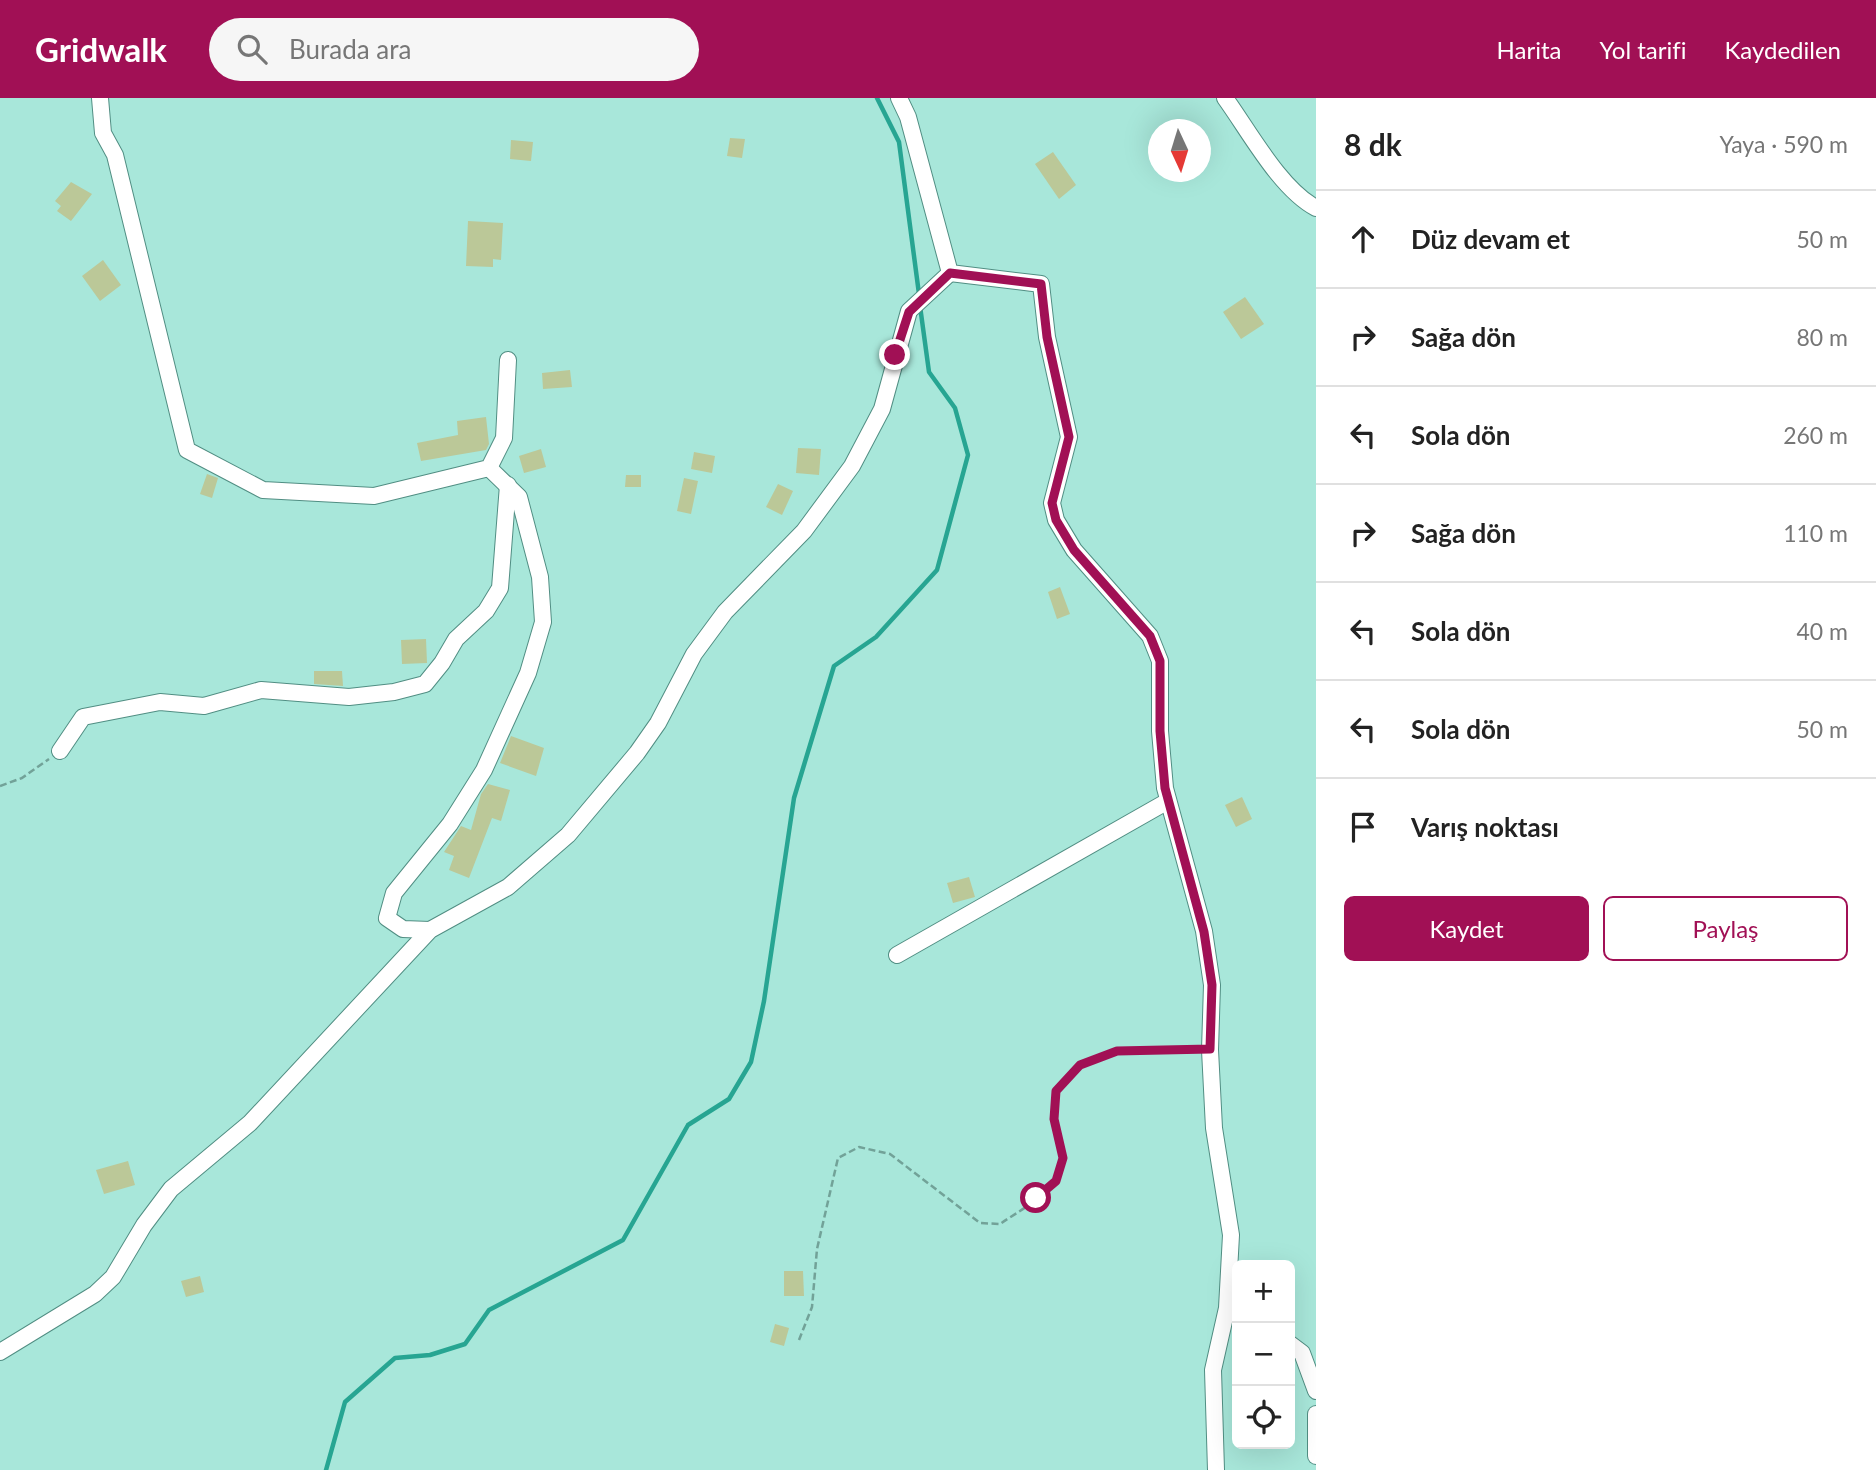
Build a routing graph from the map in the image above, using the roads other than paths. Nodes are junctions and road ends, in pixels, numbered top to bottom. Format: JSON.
{"nodes":[{"id":1,"x":100,"y":98,"type":"edge"},
{"id":2,"x":899,"y":98,"type":"edge"},
{"id":3,"x":1225,"y":98,"type":"edge"},
{"id":4,"x":1316,"y":208,"type":"edge"},
{"id":5,"x":950,"y":273,"type":"junction"},
{"id":6,"x":508,"y":360,"type":"dead end"},
{"id":7,"x":489,"y":468,"type":"junction"},
{"id":8,"x":508,"y":485,"type":"junction"},
{"id":9,"x":60,"y":751,"type":"road end"},
{"id":10,"x":1168,"y":801,"type":"junction"},
{"id":11,"x":430,"y":930,"type":"junction"},
{"id":12,"x":897,"y":955,"type":"dead end"},
{"id":13,"x":1232,"y":1311,"type":"edge"},
{"id":14,"x":1295,"y":1348,"type":"edge"},
{"id":15,"x":0,"y":1352,"type":"edge"},
{"id":16,"x":1316,"y":1391,"type":"edge"},
{"id":17,"x":1316,"y":1414,"type":"edge"},
{"id":18,"x":1316,"y":1456,"type":"edge"},
{"id":19,"x":1216,"y":1470,"type":"edge"}],
"edges":[{"from":1,"to":7,"type":"street"},
{"from":2,"to":5,"type":"street"},
{"from":3,"to":4,"type":"street"},
{"from":5,"to":10,"type":"street"},
{"from":5,"to":11,"type":"street"},
{"from":6,"to":7,"type":"street"},
{"from":7,"to":8,"type":"street"},
{"from":8,"to":9,"type":"street"},
{"from":8,"to":11,"type":"street"},
{"from":10,"to":12,"type":"street"},
{"from":10,"to":13,"type":"street"},
{"from":11,"to":15,"type":"street"},
{"from":13,"to":19,"type":"street"},
{"from":14,"to":16,"type":"street"},
{"from":17,"to":18,"type":"street"}]}
